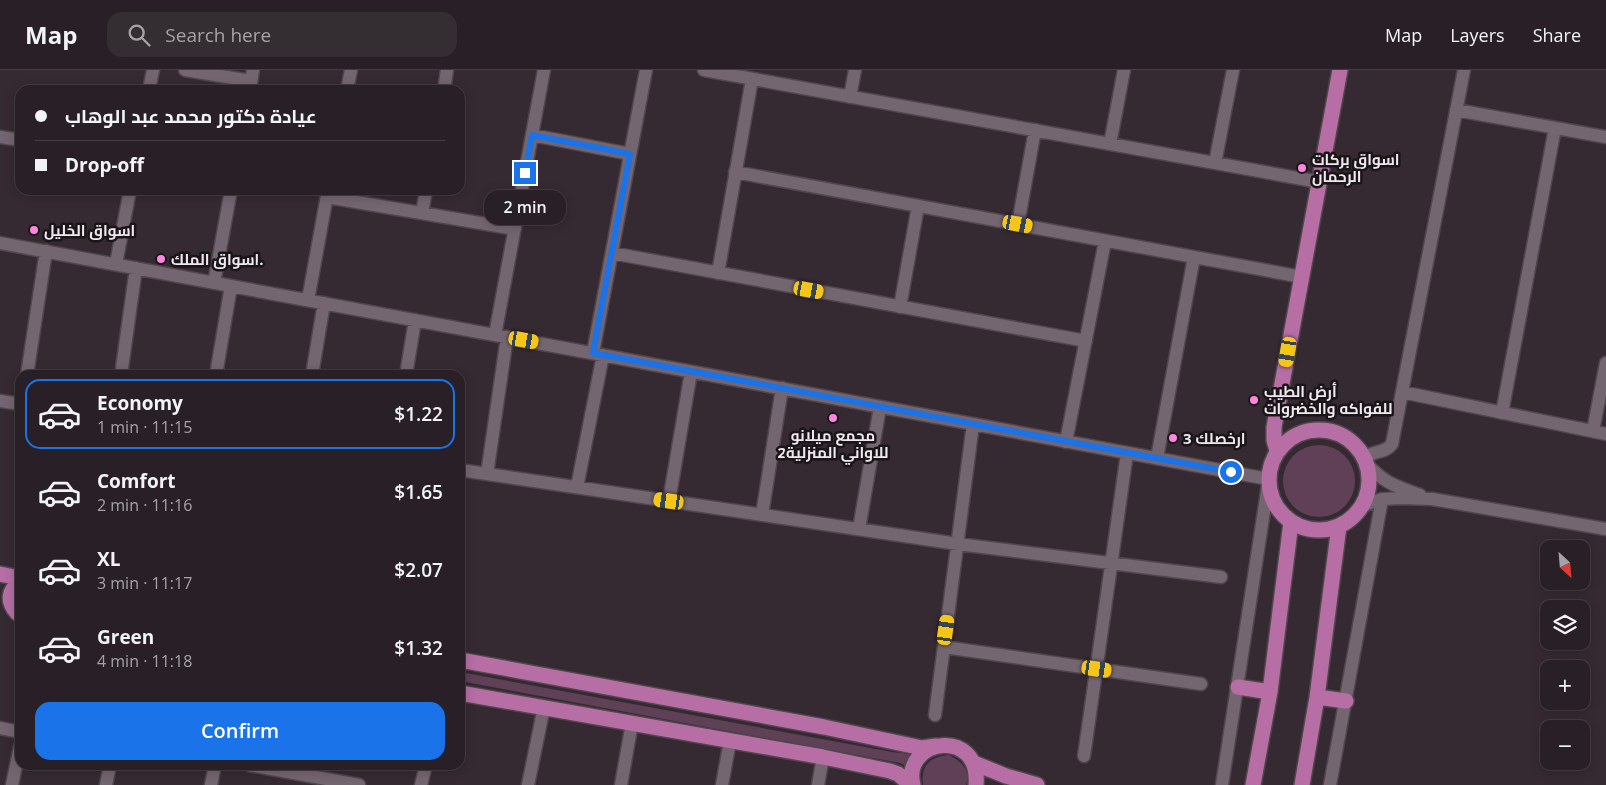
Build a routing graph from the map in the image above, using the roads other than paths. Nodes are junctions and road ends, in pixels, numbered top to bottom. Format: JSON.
{"nodes":[{"id":1,"x":153,"y":70,"type":"edge"},
{"id":2,"x":185,"y":70,"type":"edge"},
{"id":3,"x":350,"y":70,"type":"edge"},
{"id":4,"x":447,"y":70,"type":"edge"},
{"id":5,"x":544,"y":70,"type":"edge"},
{"id":6,"x":646,"y":70,"type":"edge"},
{"id":7,"x":704,"y":70,"type":"edge"},
{"id":8,"x":855,"y":70,"type":"edge"},
{"id":9,"x":1124,"y":70,"type":"edge"},
{"id":10,"x":1233,"y":70,"type":"edge"},
{"id":11,"x":1340,"y":70,"type":"edge"},
{"id":12,"x":1464,"y":70,"type":"edge"},
{"id":13,"x":752,"y":79,"type":"junction"},
{"id":14,"x":251,"y":80,"type":"edge"},
{"id":15,"x":150,"y":85,"type":"edge"},
{"id":16,"x":348,"y":85,"type":"edge"},
{"id":17,"x":445,"y":85,"type":"edge"},
{"id":18,"x":850,"y":97,"type":"junction"},
{"id":19,"x":1456,"y":110,"type":"junction"},
{"id":20,"x":1555,"y":128,"type":"junction"},
{"id":21,"x":1035,"y":130,"type":"junction"},
{"id":22,"x":532,"y":135,"type":"junction"},
{"id":23,"x":0,"y":137,"type":"edge"},
{"id":24,"x":1606,"y":137,"type":"edge"},
{"id":25,"x":15,"y":139,"type":"edge"},
{"id":26,"x":1110,"y":144,"type":"junction"},
{"id":27,"x":630,"y":154,"type":"junction"},
{"id":28,"x":1215,"y":163,"type":"junction"},
{"id":29,"x":735,"y":172,"type":"junction"},
{"id":30,"x":1319,"y":182,"type":"junction"},
{"id":31,"x":129,"y":195,"type":"edge"},
{"id":32,"x":230,"y":195,"type":"edge"},
{"id":33,"x":328,"y":195,"type":"edge"},
{"id":34,"x":333,"y":195,"type":"edge"},
{"id":35,"x":425,"y":195,"type":"edge"},
{"id":36,"x":918,"y":206,"type":"junction"},
{"id":37,"x":422,"y":213,"type":"junction"},
{"id":38,"x":1018,"y":224,"type":"junction"},
{"id":39,"x":515,"y":229,"type":"junction"},
{"id":40,"x":1105,"y":241,"type":"junction"},
{"id":41,"x":0,"y":243,"type":"edge"},
{"id":42,"x":46,"y":251,"type":"junction"},
{"id":43,"x":612,"y":253,"type":"junction"},
{"id":44,"x":1194,"y":257,"type":"junction"},
{"id":45,"x":116,"y":264,"type":"junction"},
{"id":46,"x":136,"y":268,"type":"junction"},
{"id":47,"x":718,"y":273,"type":"junction"},
{"id":48,"x":1302,"y":277,"type":"junction"},
{"id":49,"x":214,"y":282,"type":"junction"},
{"id":50,"x":231,"y":286,"type":"junction"},
{"id":51,"x":308,"y":300,"type":"junction"},
{"id":52,"x":324,"y":303,"type":"junction"},
{"id":53,"x":900,"y":307,"type":"junction"},
{"id":54,"x":415,"y":320,"type":"junction"},
{"id":55,"x":501,"y":336,"type":"junction"},
{"id":56,"x":1086,"y":341,"type":"junction"},
{"id":57,"x":598,"y":354,"type":"junction"},
{"id":58,"x":1606,"y":363,"type":"edge"},
{"id":59,"x":28,"y":370,"type":"edge"},
{"id":60,"x":122,"y":370,"type":"edge"},
{"id":61,"x":217,"y":370,"type":"edge"},
{"id":62,"x":313,"y":370,"type":"edge"},
{"id":63,"x":407,"y":370,"type":"edge"},
{"id":64,"x":692,"y":372,"type":"junction"},
{"id":65,"x":782,"y":388,"type":"junction"},
{"id":66,"x":1402,"y":392,"type":"junction"},
{"id":67,"x":0,"y":401,"type":"edge"},
{"id":68,"x":15,"y":403,"type":"edge"},
{"id":69,"x":880,"y":407,"type":"junction"},
{"id":70,"x":1502,"y":413,"type":"junction"},
{"id":71,"x":973,"y":424,"type":"junction"},
{"id":72,"x":1593,"y":431,"type":"junction"},
{"id":73,"x":1606,"y":434,"type":"edge"},
{"id":74,"x":1066,"y":442,"type":"junction"},
{"id":75,"x":1277,"y":451,"type":"junction"},
{"id":76,"x":1127,"y":453,"type":"junction"},
{"id":77,"x":1157,"y":458,"type":"junction"},
{"id":78,"x":1365,"y":460,"type":"junction"},
{"id":79,"x":465,"y":471,"type":"edge"},
{"id":80,"x":487,"y":474,"type":"junction"},
{"id":81,"x":1268,"y":482,"type":"junction"},
{"id":82,"x":577,"y":487,"type":"junction"},
{"id":83,"x":1382,"y":500,"type":"junction"},
{"id":84,"x":1432,"y":500,"type":"junction"},
{"id":85,"x":669,"y":501,"type":"junction"},
{"id":86,"x":1359,"y":510,"type":"junction"},
{"id":87,"x":762,"y":515,"type":"junction"},
{"id":88,"x":1291,"y":522,"type":"junction"},
{"id":89,"x":1339,"y":526,"type":"junction"},
{"id":90,"x":859,"y":530,"type":"junction"},
{"id":91,"x":1606,"y":530,"type":"edge"},
{"id":92,"x":958,"y":544,"type":"junction"},
{"id":93,"x":1112,"y":563,"type":"junction"},
{"id":94,"x":0,"y":574,"type":"edge"},
{"id":95,"x":15,"y":577,"type":"edge"},
{"id":96,"x":1221,"y":577,"type":"dead end"},
{"id":97,"x":15,"y":586,"type":"edge"},
{"id":98,"x":0,"y":609,"type":"edge"},
{"id":99,"x":15,"y":610,"type":"edge"},
{"id":100,"x":15,"y":612,"type":"edge"},
{"id":101,"x":944,"y":647,"type":"junction"},
{"id":102,"x":465,"y":661,"type":"edge"},
{"id":103,"x":1097,"y":669,"type":"junction"},
{"id":104,"x":1201,"y":684,"type":"dead end"},
{"id":105,"x":1238,"y":688,"type":"junction"},
{"id":106,"x":1270,"y":692,"type":"junction"},
{"id":107,"x":465,"y":693,"type":"edge"},
{"id":108,"x":1317,"y":697,"type":"junction"},
{"id":109,"x":1346,"y":701,"type":"junction"},
{"id":110,"x":544,"y":708,"type":"junction"},
{"id":111,"x":935,"y":715,"type":"dead end"},
{"id":112,"x":632,"y":723,"type":"junction"},
{"id":113,"x":0,"y":728,"type":"edge"},
{"id":114,"x":15,"y":731,"type":"edge"},
{"id":115,"x":730,"y":741,"type":"junction"},
{"id":116,"x":936,"y":746,"type":"junction"},
{"id":117,"x":1084,"y":756,"type":"dead end"},
{"id":118,"x":823,"y":757,"type":"junction"},
{"id":119,"x":974,"y":763,"type":"junction"},
{"id":120,"x":15,"y":770,"type":"edge"},
{"id":121,"x":109,"y":770,"type":"edge"},
{"id":122,"x":214,"y":770,"type":"edge"},
{"id":123,"x":276,"y":770,"type":"edge"},
{"id":124,"x":425,"y":770,"type":"edge"},
{"id":125,"x":12,"y":785,"type":"edge"},
{"id":126,"x":106,"y":785,"type":"edge"},
{"id":127,"x":211,"y":785,"type":"edge"},
{"id":128,"x":359,"y":785,"type":"edge"},
{"id":129,"x":421,"y":785,"type":"edge"},
{"id":130,"x":528,"y":785,"type":"edge"},
{"id":131,"x":621,"y":785,"type":"edge"},
{"id":132,"x":722,"y":785,"type":"edge"},
{"id":133,"x":818,"y":785,"type":"edge"},
{"id":134,"x":912,"y":785,"type":"edge"},
{"id":135,"x":976,"y":785,"type":"edge"},
{"id":136,"x":1037,"y":785,"type":"edge"},
{"id":137,"x":1222,"y":785,"type":"edge"},
{"id":138,"x":1253,"y":785,"type":"edge"},
{"id":139,"x":1302,"y":785,"type":"edge"},
{"id":140,"x":1330,"y":785,"type":"edge"}],
"edges":[{"from":1,"to":15,"type":"street"},
{"from":2,"to":14,"type":"street"},
{"from":3,"to":16,"type":"street"},
{"from":4,"to":17,"type":"street"},
{"from":5,"to":22,"type":"street"},
{"from":6,"to":27,"type":"street"},
{"from":7,"to":13,"type":"street"},
{"from":8,"to":18,"type":"street"},
{"from":9,"to":26,"type":"street"},
{"from":10,"to":28,"type":"street"},
{"from":11,"to":30,"type":"main road"},
{"from":12,"to":19,"type":"street"},
{"from":13,"to":18,"type":"street"},
{"from":13,"to":29,"type":"street"},
{"from":18,"to":21,"type":"street"},
{"from":19,"to":20,"type":"street"},
{"from":19,"to":66,"type":"street"},
{"from":20,"to":24,"type":"street"},
{"from":20,"to":70,"type":"street"},
{"from":21,"to":26,"type":"street"},
{"from":21,"to":38,"type":"street"},
{"from":22,"to":27,"type":"street"},
{"from":22,"to":39,"type":"street"},
{"from":23,"to":25,"type":"street"},
{"from":26,"to":28,"type":"street"},
{"from":27,"to":43,"type":"street"},
{"from":28,"to":30,"type":"street"},
{"from":29,"to":36,"type":"street"},
{"from":29,"to":47,"type":"street"},
{"from":30,"to":48,"type":"main road"},
{"from":31,"to":45,"type":"street"},
{"from":32,"to":49,"type":"street"},
{"from":33,"to":51,"type":"street"},
{"from":34,"to":37,"type":"street"},
{"from":35,"to":37,"type":"street"},
{"from":36,"to":38,"type":"street"},
{"from":36,"to":53,"type":"street"},
{"from":37,"to":39,"type":"street"},
{"from":38,"to":40,"type":"street"},
{"from":39,"to":55,"type":"street"},
{"from":40,"to":44,"type":"street"},
{"from":40,"to":56,"type":"street"},
{"from":41,"to":42,"type":"street"},
{"from":42,"to":45,"type":"street"},
{"from":42,"to":59,"type":"street"},
{"from":43,"to":47,"type":"street"},
{"from":43,"to":57,"type":"street"},
{"from":44,"to":48,"type":"street"},
{"from":44,"to":77,"type":"street"},
{"from":45,"to":46,"type":"street"},
{"from":46,"to":49,"type":"street"},
{"from":46,"to":60,"type":"street"},
{"from":47,"to":53,"type":"street"},
{"from":48,"to":75,"type":"main road"},
{"from":49,"to":50,"type":"street"},
{"from":50,"to":51,"type":"street"},
{"from":50,"to":61,"type":"street"},
{"from":51,"to":52,"type":"street"},
{"from":52,"to":54,"type":"street"},
{"from":52,"to":62,"type":"street"},
{"from":53,"to":56,"type":"street"},
{"from":54,"to":55,"type":"street"},
{"from":54,"to":63,"type":"street"},
{"from":55,"to":57,"type":"street"},
{"from":55,"to":80,"type":"street"},
{"from":56,"to":74,"type":"street"},
{"from":57,"to":64,"type":"street"},
{"from":57,"to":82,"type":"street"},
{"from":58,"to":72,"type":"street"},
{"from":64,"to":65,"type":"street"},
{"from":64,"to":85,"type":"street"},
{"from":65,"to":69,"type":"street"},
{"from":65,"to":87,"type":"street"},
{"from":66,"to":70,"type":"street"},
{"from":66,"to":78,"type":"street"},
{"from":67,"to":68,"type":"street"},
{"from":69,"to":71,"type":"street"},
{"from":69,"to":90,"type":"street"},
{"from":70,"to":72,"type":"street"},
{"from":71,"to":74,"type":"street"},
{"from":71,"to":92,"type":"street"},
{"from":72,"to":73,"type":"street"},
{"from":74,"to":76,"type":"street"},
{"from":75,"to":78,"type":"main road"},
{"from":75,"to":81,"type":"main road"},
{"from":76,"to":77,"type":"street"},
{"from":76,"to":93,"type":"street"},
{"from":77,"to":81,"type":"street"},
{"from":78,"to":84,"type":"street"},
{"from":78,"to":86,"type":"main road"},
{"from":79,"to":80,"type":"street"},
{"from":80,"to":82,"type":"street"},
{"from":81,"to":88,"type":"main road"},
{"from":81,"to":105,"type":"street"},
{"from":82,"to":85,"type":"street"},
{"from":83,"to":84,"type":"street"},
{"from":83,"to":86,"type":"street"},
{"from":83,"to":109,"type":"street"},
{"from":84,"to":91,"type":"street"},
{"from":85,"to":87,"type":"street"},
{"from":86,"to":89,"type":"main road"},
{"from":87,"to":90,"type":"street"},
{"from":88,"to":89,"type":"main road"},
{"from":88,"to":106,"type":"main road"},
{"from":89,"to":108,"type":"main road"},
{"from":90,"to":92,"type":"street"},
{"from":92,"to":93,"type":"street"},
{"from":92,"to":101,"type":"street"},
{"from":93,"to":96,"type":"street"},
{"from":93,"to":103,"type":"street"},
{"from":94,"to":95,"type":"main road"},
{"from":97,"to":99,"type":"main road"},
{"from":98,"to":100,"type":"main road"},
{"from":101,"to":103,"type":"street"},
{"from":101,"to":111,"type":"street"},
{"from":102,"to":116,"type":"main road"},
{"from":103,"to":104,"type":"street"},
{"from":103,"to":117,"type":"street"},
{"from":105,"to":106,"type":"main road"},
{"from":105,"to":137,"type":"street"},
{"from":106,"to":138,"type":"main road"},
{"from":107,"to":110,"type":"main road"},
{"from":108,"to":109,"type":"main road"},
{"from":108,"to":139,"type":"main road"},
{"from":109,"to":140,"type":"street"},
{"from":110,"to":112,"type":"main road"},
{"from":110,"to":130,"type":"street"},
{"from":112,"to":115,"type":"main road"},
{"from":112,"to":131,"type":"street"},
{"from":113,"to":114,"type":"street"},
{"from":115,"to":118,"type":"main road"},
{"from":115,"to":132,"type":"street"},
{"from":116,"to":119,"type":"main road"},
{"from":116,"to":134,"type":"main road"},
{"from":118,"to":133,"type":"street"},
{"from":118,"to":134,"type":"main road"},
{"from":119,"to":135,"type":"main road"},
{"from":119,"to":136,"type":"main road"},
{"from":120,"to":125,"type":"street"},
{"from":121,"to":126,"type":"street"},
{"from":122,"to":127,"type":"street"},
{"from":123,"to":128,"type":"street"},
{"from":124,"to":129,"type":"street"}]}
